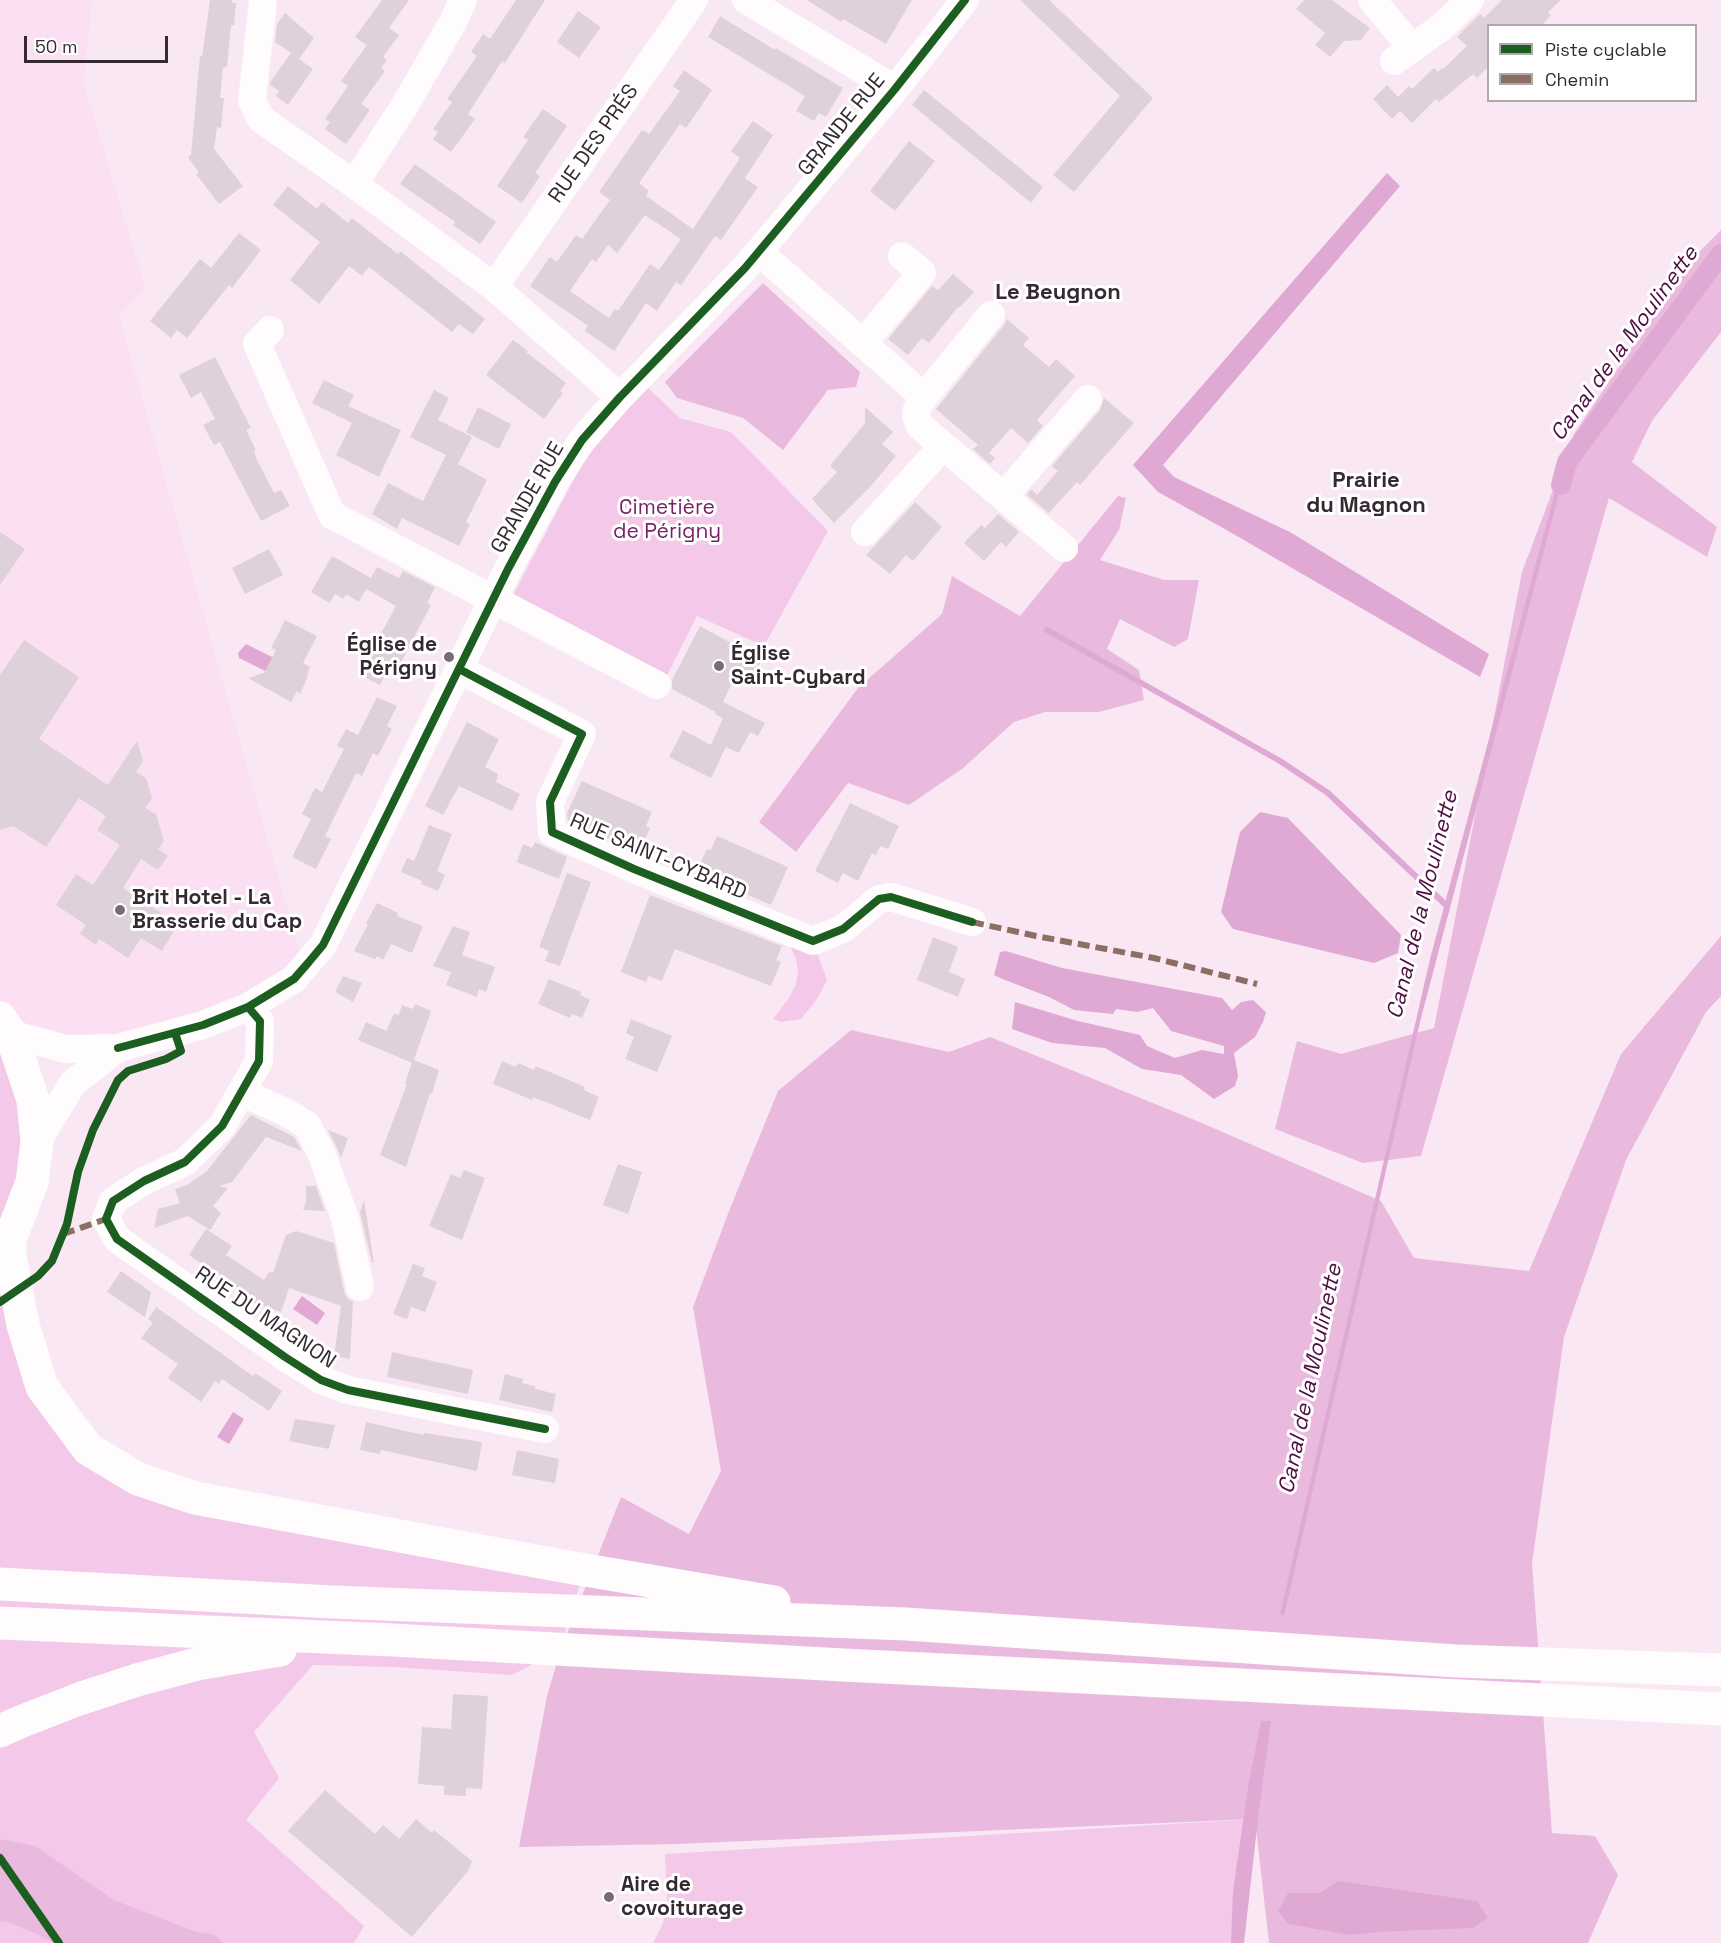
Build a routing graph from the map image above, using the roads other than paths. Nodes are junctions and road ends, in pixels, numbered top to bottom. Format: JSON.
{"nodes":[{"id":1,"x":263,"y":0,"type":"edge"},
{"id":2,"x":464,"y":0,"type":"edge"},
{"id":3,"x":694,"y":0,"type":"edge"},
{"id":4,"x":746,"y":0,"type":"edge"},
{"id":5,"x":965,"y":0,"type":"edge"},
{"id":6,"x":1372,"y":0,"type":"edge"},
{"id":7,"x":1470,"y":0,"type":"edge"},
{"id":8,"x":895,"y":89,"type":"junction"},
{"id":9,"x":354,"y":184,"type":"junction"},
{"id":10,"x":759,"y":252,"type":"junction"},
{"id":11,"x":902,"y":256,"type":"dead end"},
{"id":12,"x":494,"y":288,"type":"junction"},
{"id":13,"x":992,"y":315,"type":"dead end"},
{"id":14,"x":270,"y":330,"type":"dead end"},
{"id":15,"x":863,"y":343,"type":"junction"},
{"id":16,"x":620,"y":397,"type":"junction"},
{"id":17,"x":924,"y":397,"type":"junction"},
{"id":18,"x":1088,"y":399,"type":"dead end"},
{"id":19,"x":943,"y":446,"type":"junction"},
{"id":20,"x":1004,"y":496,"type":"junction"},
{"id":21,"x":865,"y":532,"type":"dead end"},
{"id":22,"x":1064,"y":548,"type":"dead end"},
{"id":23,"x":494,"y":598,"type":"junction"},
{"id":24,"x":459,"y":669,"type":"junction"},
{"id":25,"x":657,"y":685,"type":"dead end"},
{"id":26,"x":972,"y":921,"type":"dead end"},
{"id":27,"x":248,"y":1006,"type":"junction"},
{"id":28,"x":6,"y":1026,"type":"edge"},
{"id":29,"x":118,"y":1048,"type":"junction"},
{"id":30,"x":241,"y":1092,"type":"junction"},
{"id":31,"x":37,"y":1142,"type":"junction"},
{"id":32,"x":4,"y":1248,"type":"edge"},
{"id":33,"x":360,"y":1287,"type":"dead end"},
{"id":34,"x":545,"y":1429,"type":"dead end"},
{"id":35,"x":0,"y":1584,"type":"edge"},
{"id":36,"x":0,"y":1623,"type":"edge"},
{"id":37,"x":906,"y":1624,"type":"junction"},
{"id":38,"x":393,"y":1640,"type":"junction"},
{"id":39,"x":1721,"y":1670,"type":"edge"},
{"id":40,"x":1721,"y":1709,"type":"edge"},
{"id":41,"x":0,"y":1731,"type":"edge"}],
"edges":[{"from":1,"to":9,"type":"street"},
{"from":2,"to":9,"type":"street"},
{"from":3,"to":12,"type":"street","name":"RUE DES PRÉS"},
{"from":4,"to":8,"type":"street"},
{"from":5,"to":8,"type":"street","name":"GRANDE RUE"},
{"from":6,"to":7,"type":"street"},
{"from":8,"to":10,"type":"street","name":"GRANDE RUE"},
{"from":9,"to":12,"type":"street"},
{"from":10,"to":15,"type":"street"},
{"from":10,"to":16,"type":"street","name":"GRANDE RUE"},
{"from":11,"to":15,"type":"street"},
{"from":12,"to":16,"type":"street"},
{"from":13,"to":17,"type":"street"},
{"from":14,"to":23,"type":"street"},
{"from":15,"to":17,"type":"street"},
{"from":16,"to":23,"type":"street","name":"GRANDE RUE"},
{"from":17,"to":19,"type":"street"},
{"from":18,"to":20,"type":"street"},
{"from":19,"to":20,"type":"street"},
{"from":19,"to":21,"type":"street"},
{"from":20,"to":22,"type":"street"},
{"from":23,"to":24,"type":"street","name":"GRANDE RUE"},
{"from":23,"to":25,"type":"street"},
{"from":24,"to":26,"type":"street","name":"RUE SAINT-CYBARD"},
{"from":24,"to":27,"type":"street","name":"GRANDE RUE"},
{"from":27,"to":29,"type":"street","name":"GRANDE RUE"},
{"from":27,"to":30,"type":"street"},
{"from":28,"to":29,"type":"street","name":"GRANDE RUE"},
{"from":28,"to":31,"type":"main road"},
{"from":29,"to":31,"type":"street","name":"GRANDE RUE"},
{"from":30,"to":33,"type":"street"},
{"from":30,"to":34,"type":"street","name":"RUE DU MAGNON"},
{"from":31,"to":32,"type":"main road"},
{"from":32,"to":37,"type":"main road"},
{"from":35,"to":37,"type":"main road"},
{"from":36,"to":38,"type":"main road"},
{"from":37,"to":39,"type":"main road"},
{"from":38,"to":40,"type":"main road"},
{"from":38,"to":41,"type":"main road"}]}
